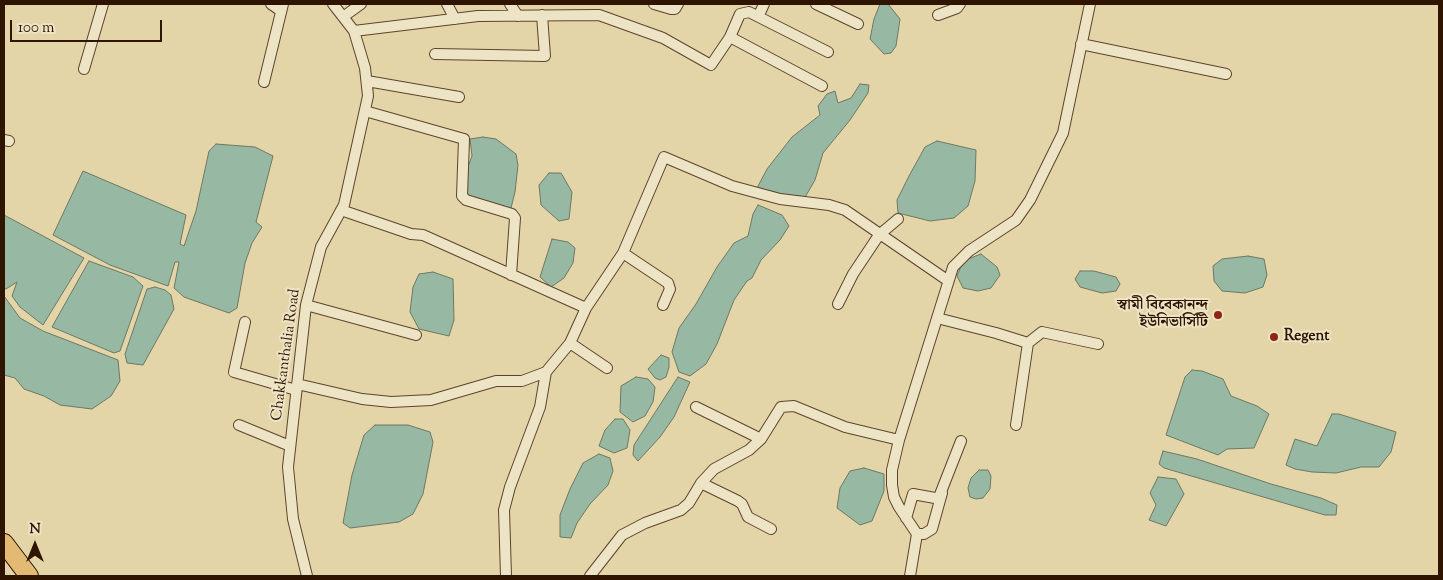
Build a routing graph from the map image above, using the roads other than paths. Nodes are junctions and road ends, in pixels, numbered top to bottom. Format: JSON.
{"nodes":[{"id":1,"x":103,"y":4,"type":"edge"},
{"id":2,"x":271,"y":4,"type":"edge"},
{"id":3,"x":333,"y":4,"type":"edge"},
{"id":4,"x":361,"y":4,"type":"edge"},
{"id":5,"x":446,"y":4,"type":"edge"},
{"id":6,"x":510,"y":4,"type":"edge"},
{"id":7,"x":654,"y":4,"type":"edge"},
{"id":8,"x":678,"y":4,"type":"edge"},
{"id":9,"x":764,"y":4,"type":"edge"},
{"id":10,"x":816,"y":4,"type":"edge"},
{"id":11,"x":960,"y":4,"type":"edge"},
{"id":12,"x":1088,"y":4,"type":"edge"},
{"id":13,"x":282,"y":7,"type":"edge"},
{"id":14,"x":582,"y":9,"type":"edge"},
{"id":15,"x":542,"y":15,"type":"junction"},
{"id":16,"x":759,"y":15,"type":"junction"},
{"id":17,"x":938,"y":15,"type":"dead end"},
{"id":18,"x":518,"y":16,"type":"junction"},
{"id":19,"x":343,"y":17,"type":"junction"},
{"id":20,"x":455,"y":19,"type":"junction"},
{"id":21,"x":858,"y":24,"type":"dead end"},
{"id":22,"x":354,"y":31,"type":"junction"},
{"id":23,"x":730,"y":37,"type":"junction"},
{"id":24,"x":1081,"y":44,"type":"junction"},
{"id":25,"x":828,"y":52,"type":"dead end"},
{"id":26,"x":435,"y":54,"type":"dead end"},
{"id":27,"x":84,"y":69,"type":"dead end"},
{"id":28,"x":1226,"y":74,"type":"dead end"},
{"id":29,"x":366,"y":81,"type":"junction"},
{"id":30,"x":264,"y":82,"type":"dead end"},
{"id":31,"x":822,"y":86,"type":"dead end"},
{"id":32,"x":459,"y":97,"type":"dead end"},
{"id":33,"x":365,"y":111,"type":"junction"},
{"id":34,"x":341,"y":210,"type":"junction"},
{"id":35,"x":898,"y":219,"type":"dead end"},
{"id":36,"x":879,"y":235,"type":"junction"},
{"id":37,"x":623,"y":252,"type":"junction"},
{"id":38,"x":511,"y":276,"type":"junction"},
{"id":39,"x":947,"y":280,"type":"junction"},
{"id":40,"x":306,"y":304,"type":"junction"},
{"id":41,"x":663,"y":304,"type":"dead end"},
{"id":42,"x":838,"y":304,"type":"dead end"},
{"id":43,"x":586,"y":308,"type":"junction"},
{"id":44,"x":937,"y":318,"type":"junction"},
{"id":45,"x":245,"y":322,"type":"dead end"},
{"id":46,"x":416,"y":335,"type":"dead end"},
{"id":47,"x":570,"y":343,"type":"junction"},
{"id":48,"x":1028,"y":343,"type":"junction"},
{"id":49,"x":1098,"y":344,"type":"dead end"},
{"id":50,"x":607,"y":368,"type":"dead end"},
{"id":51,"x":546,"y":372,"type":"junction"},
{"id":52,"x":296,"y":387,"type":"junction"},
{"id":53,"x":696,"y":407,"type":"dead end"},
{"id":54,"x":239,"y":424,"type":"dead end"},
{"id":55,"x":1016,"y":425,"type":"dead end"},
{"id":56,"x":761,"y":439,"type":"junction"},
{"id":57,"x":899,"y":440,"type":"junction"},
{"id":58,"x":961,"y":441,"type":"dead end"},
{"id":59,"x":290,"y":446,"type":"junction"},
{"id":60,"x":701,"y":483,"type":"junction"},
{"id":61,"x":942,"y":492,"type":"junction"},
{"id":62,"x":906,"y":518,"type":"junction"},
{"id":63,"x":771,"y":529,"type":"dead end"},
{"id":64,"x":917,"y":534,"type":"junction"},
{"id":65,"x":4,"y":543,"type":"edge"},
{"id":66,"x":29,"y":576,"type":"edge"},
{"id":67,"x":307,"y":576,"type":"edge"},
{"id":68,"x":506,"y":576,"type":"edge"},
{"id":69,"x":590,"y":576,"type":"edge"},
{"id":70,"x":910,"y":576,"type":"edge"}],
"edges":[{"from":1,"to":27,"type":"street"},
{"from":2,"to":13,"type":"street"},
{"from":3,"to":19,"type":"street","name":"Chakkanthalia Road"},
{"from":4,"to":19,"type":"street"},
{"from":5,"to":20,"type":"street"},
{"from":6,"to":18,"type":"street"},
{"from":7,"to":8,"type":"street"},
{"from":9,"to":16,"type":"street"},
{"from":10,"to":21,"type":"street"},
{"from":11,"to":17,"type":"street"},
{"from":12,"to":24,"type":"street"},
{"from":13,"to":30,"type":"street"},
{"from":14,"to":15,"type":"street"},
{"from":14,"to":23,"type":"street"},
{"from":15,"to":18,"type":"street"},
{"from":15,"to":26,"type":"street"},
{"from":16,"to":23,"type":"street"},
{"from":16,"to":25,"type":"street"},
{"from":18,"to":20,"type":"street"},
{"from":19,"to":22,"type":"street","name":"Chakkanthalia Road"},
{"from":20,"to":22,"type":"street"},
{"from":22,"to":29,"type":"street","name":"Chakkanthalia Road"},
{"from":23,"to":31,"type":"street"},
{"from":24,"to":28,"type":"street"},
{"from":24,"to":39,"type":"street"},
{"from":29,"to":32,"type":"street"},
{"from":29,"to":33,"type":"street","name":"Chakkanthalia Road"},
{"from":33,"to":34,"type":"street","name":"Chakkanthalia Road"},
{"from":33,"to":38,"type":"street"},
{"from":34,"to":38,"type":"street"},
{"from":34,"to":40,"type":"street","name":"Chakkanthalia Road"},
{"from":35,"to":36,"type":"street"},
{"from":36,"to":37,"type":"street"},
{"from":36,"to":39,"type":"street"},
{"from":36,"to":42,"type":"street"},
{"from":37,"to":41,"type":"street"},
{"from":37,"to":43,"type":"street"},
{"from":38,"to":43,"type":"street"},
{"from":39,"to":44,"type":"street"},
{"from":40,"to":46,"type":"street"},
{"from":40,"to":52,"type":"street","name":"Chakkanthalia Road"},
{"from":43,"to":47,"type":"street"},
{"from":44,"to":48,"type":"street"},
{"from":44,"to":57,"type":"street"},
{"from":45,"to":52,"type":"street"},
{"from":47,"to":50,"type":"street"},
{"from":47,"to":51,"type":"street"},
{"from":48,"to":49,"type":"street"},
{"from":48,"to":55,"type":"street"},
{"from":51,"to":52,"type":"street"},
{"from":51,"to":68,"type":"street"},
{"from":52,"to":59,"type":"street","name":"Chakkanthalia Road"},
{"from":53,"to":56,"type":"street"},
{"from":54,"to":59,"type":"street"},
{"from":56,"to":57,"type":"street"},
{"from":56,"to":60,"type":"street"},
{"from":57,"to":62,"type":"street"},
{"from":58,"to":61,"type":"street"},
{"from":59,"to":67,"type":"street","name":"Chakkanthalia Road"},
{"from":60,"to":63,"type":"street"},
{"from":60,"to":69,"type":"street"},
{"from":61,"to":62,"type":"street"},
{"from":61,"to":64,"type":"street"},
{"from":62,"to":64,"type":"street"},
{"from":64,"to":70,"type":"street"},
{"from":65,"to":66,"type":"highway"}]}
